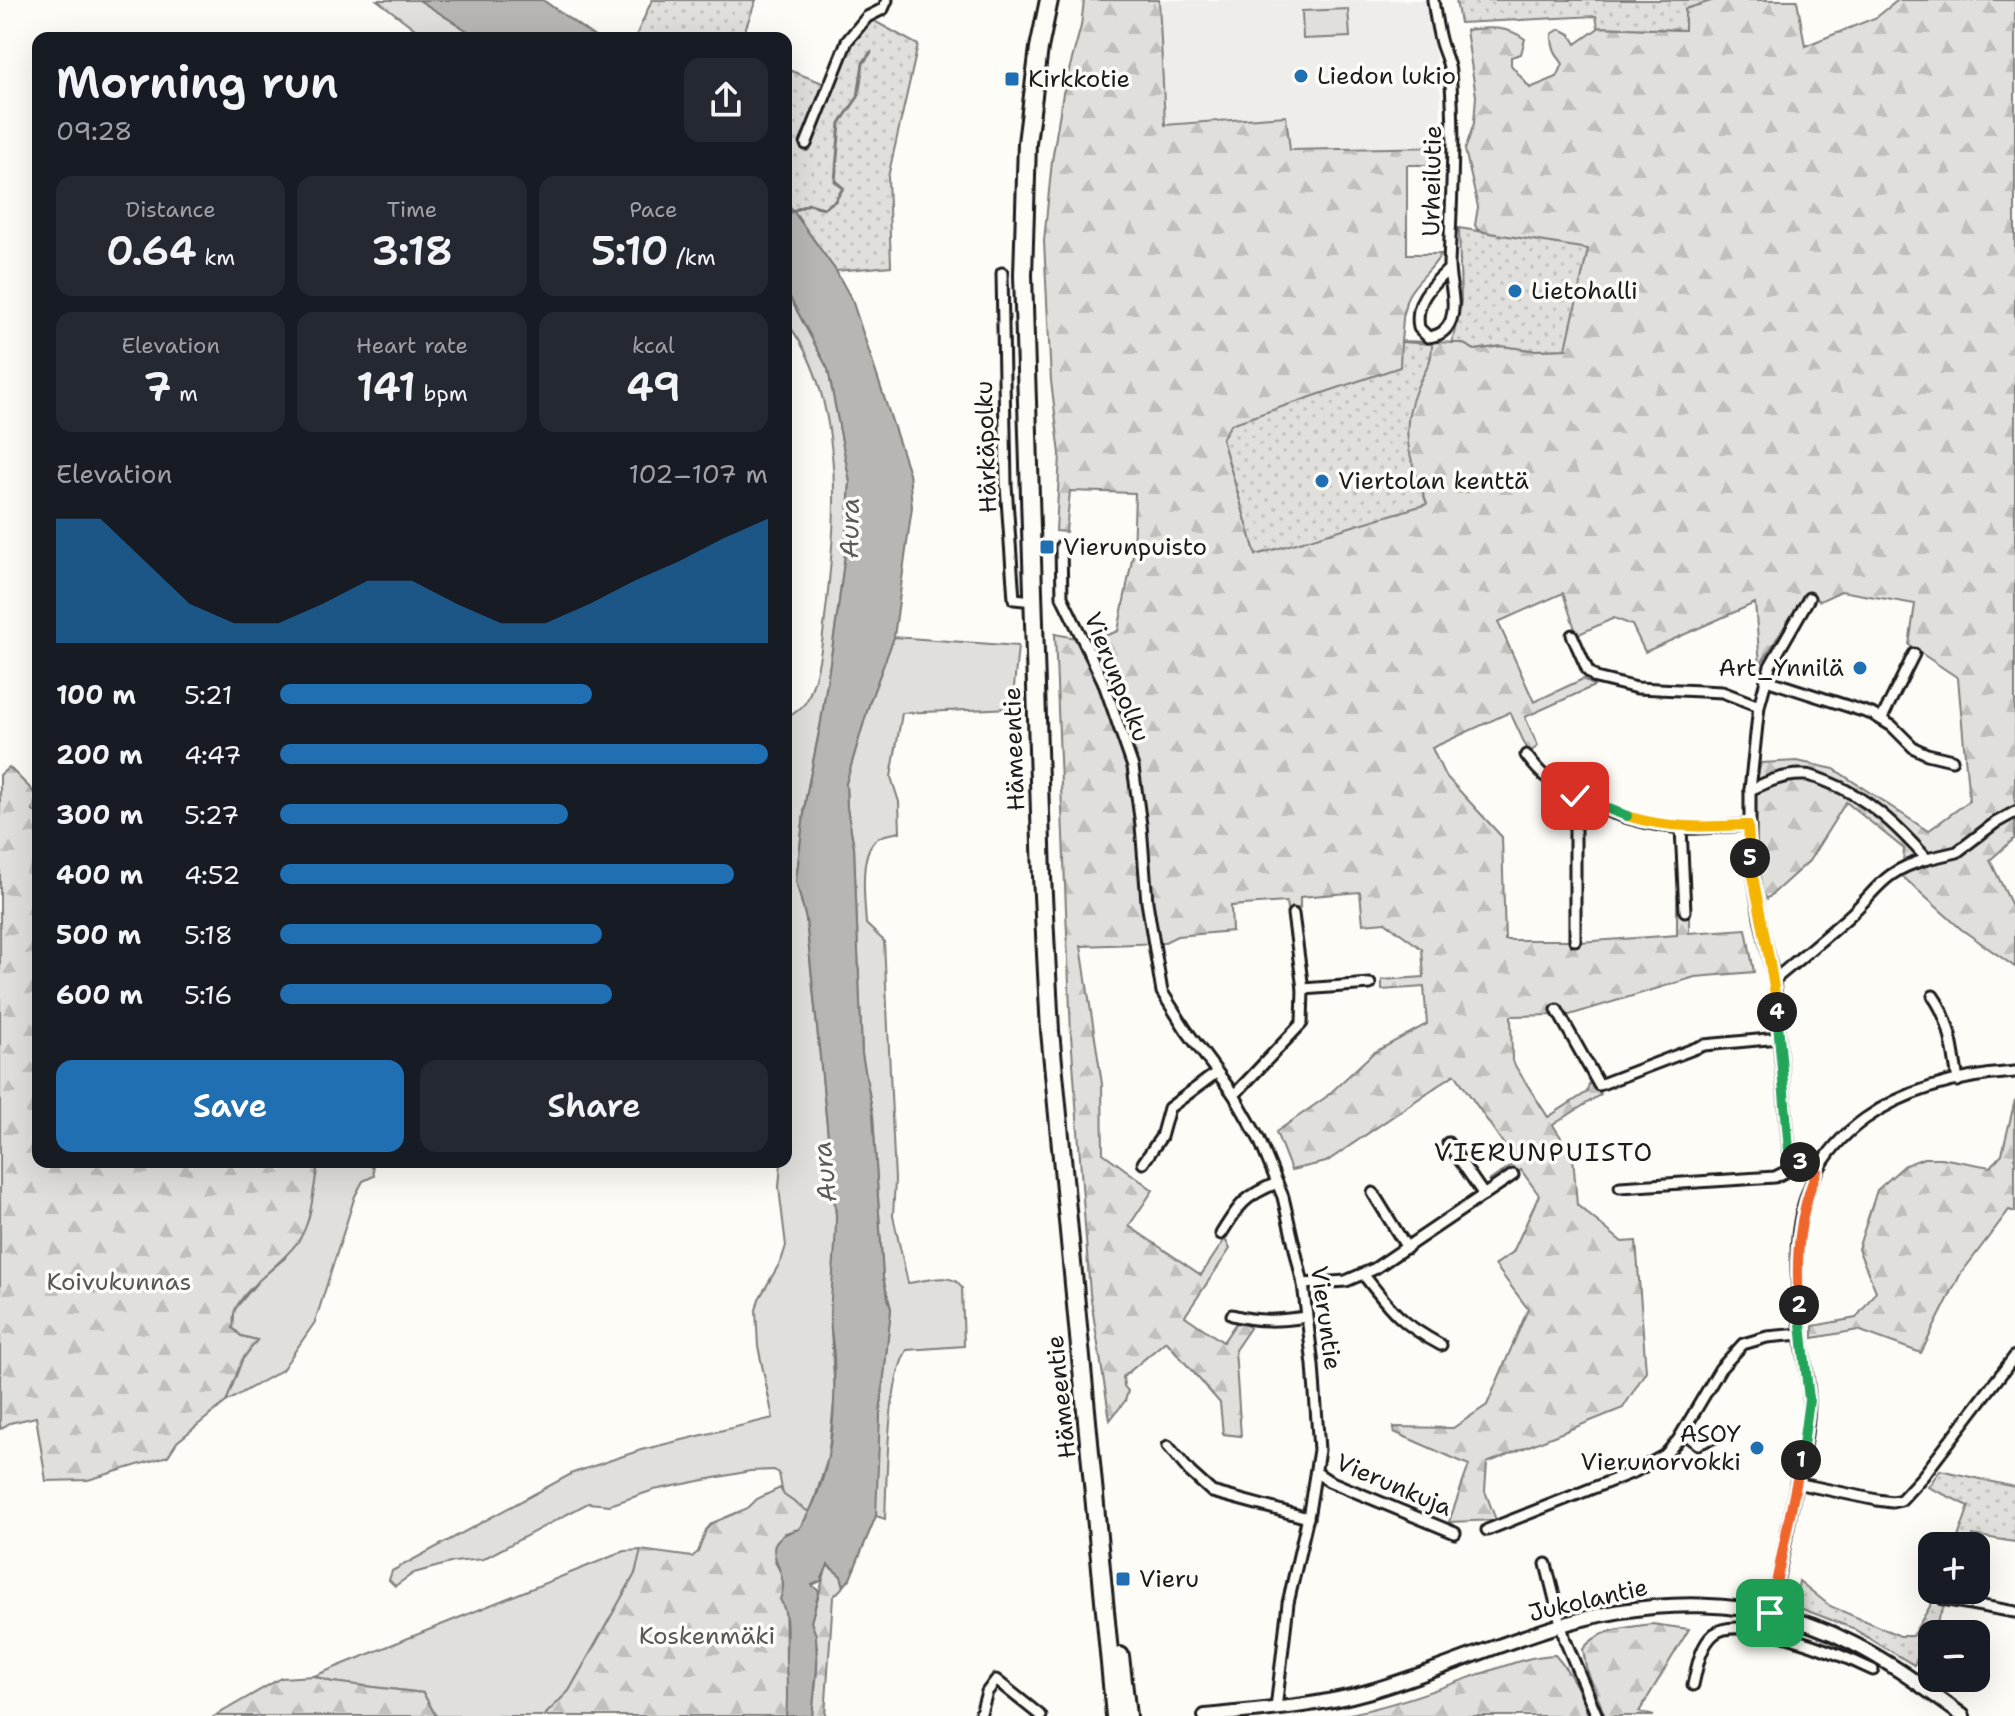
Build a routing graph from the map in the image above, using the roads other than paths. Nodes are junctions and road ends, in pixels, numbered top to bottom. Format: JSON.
{"nodes":[{"id":1,"x":887,"y":0,"type":"edge"},
{"id":2,"x":1049,"y":0,"type":"edge"},
{"id":3,"x":1433,"y":0,"type":"edge"},
{"id":4,"x":806,"y":144,"type":"dead end"},
{"id":5,"x":1449,"y":269,"type":"junction"},
{"id":6,"x":1002,"y":273,"type":"dead end"},
{"id":7,"x":1061,"y":546,"type":"dead end"},
{"id":8,"x":1809,"y":598,"type":"dead end"},
{"id":9,"x":1034,"y":601,"type":"junction"},
{"id":10,"x":1572,"y":635,"type":"dead end"},
{"id":11,"x":1914,"y":654,"type":"dead end"},
{"id":12,"x":1766,"y":680,"type":"junction"},
{"id":13,"x":1759,"y":706,"type":"junction"},
{"id":14,"x":1882,"y":718,"type":"junction"},
{"id":15,"x":1526,"y":755,"type":"dead end"},
{"id":16,"x":1952,"y":760,"type":"dead end"},
{"id":17,"x":1750,"y":790,"type":"junction"},
{"id":18,"x":1575,"y":796,"type":"junction"},
{"id":19,"x":2015,"y":812,"type":"edge"},
{"id":20,"x":1748,"y":825,"type":"junction"},
{"id":21,"x":1681,"y":828,"type":"junction"},
{"id":22,"x":1927,"y":859,"type":"junction"},
{"id":23,"x":1685,"y":911,"type":"dead end"},
{"id":24,"x":1293,"y":914,"type":"dead end"},
{"id":25,"x":1575,"y":940,"type":"dead end"},
{"id":26,"x":1158,"y":965,"type":"joint"},
{"id":27,"x":1774,"y":980,"type":"junction"},
{"id":28,"x":1370,"y":984,"type":"dead end"},
{"id":29,"x":1303,"y":989,"type":"junction"},
{"id":30,"x":1933,"y":996,"type":"dead end"},
{"id":31,"x":1557,"y":1010,"type":"dead end"},
{"id":32,"x":1779,"y":1038,"type":"junction"},
{"id":33,"x":2015,"y":1072,"type":"edge"},
{"id":34,"x":1216,"y":1073,"type":"junction"},
{"id":35,"x":1958,"y":1081,"type":"junction"},
{"id":36,"x":1234,"y":1095,"type":"junction"},
{"id":37,"x":1448,"y":1143,"type":"dead end"},
{"id":38,"x":1795,"y":1160,"type":"junction"},
{"id":39,"x":1143,"y":1163,"type":"dead end"},
{"id":40,"x":1817,"y":1171,"type":"junction"},
{"id":41,"x":1513,"y":1175,"type":"dead end"},
{"id":42,"x":1277,"y":1183,"type":"junction"},
{"id":43,"x":1620,"y":1187,"type":"dead end"},
{"id":44,"x":1373,"y":1193,"type":"dead end"},
{"id":45,"x":1484,"y":1195,"type":"junction"},
{"id":46,"x":1221,"y":1234,"type":"dead end"},
{"id":47,"x":1407,"y":1248,"type":"junction"},
{"id":48,"x":1363,"y":1274,"type":"junction"},
{"id":49,"x":1303,"y":1284,"type":"junction"},
{"id":50,"x":1232,"y":1315,"type":"dead end"},
{"id":51,"x":1306,"y":1317,"type":"junction"},
{"id":52,"x":1801,"y":1334,"type":"junction"},
{"id":53,"x":1441,"y":1345,"type":"dead end"},
{"id":54,"x":2015,"y":1356,"type":"edge"},
{"id":55,"x":1683,"y":1432,"type":"junction"},
{"id":56,"x":1725,"y":1433,"type":"dead end"},
{"id":57,"x":1168,"y":1446,"type":"dead end"},
{"id":58,"x":1317,"y":1473,"type":"junction"},
{"id":59,"x":1796,"y":1483,"type":"junction"},
{"id":60,"x":1096,"y":1497,"type":"junction"},
{"id":61,"x":1308,"y":1518,"type":"junction"},
{"id":62,"x":1487,"y":1530,"type":"dead end"},
{"id":63,"x":1455,"y":1533,"type":"dead end"},
{"id":64,"x":1546,"y":1564,"type":"dead end"},
{"id":65,"x":1971,"y":1604,"type":"edge"},
{"id":66,"x":2015,"y":1612,"type":"edge"},
{"id":67,"x":1770,"y":1613,"type":"junction"},
{"id":68,"x":1561,"y":1625,"type":"junction"},
{"id":69,"x":1764,"y":1633,"type":"junction"},
{"id":70,"x":1873,"y":1670,"type":"dead end"},
{"id":71,"x":1693,"y":1685,"type":"dead end"},
{"id":72,"x":1276,"y":1709,"type":"junction"},
{"id":73,"x":980,"y":1716,"type":"edge"},
{"id":74,"x":1041,"y":1716,"type":"edge"},
{"id":75,"x":1115,"y":1716,"type":"edge"},
{"id":76,"x":1127,"y":1716,"type":"edge"},
{"id":77,"x":1205,"y":1716,"type":"edge"},
{"id":78,"x":1597,"y":1716,"type":"edge"},
{"id":79,"x":1963,"y":1716,"type":"edge"}],
"edges":[{"from":1,"to":4,"type":"street"},
{"from":2,"to":9,"type":"highway","name":"Hämeentie"},
{"from":3,"to":5,"type":"street","name":"Urheilutie"},
{"from":5,"to":5,"type":"street","name":"Urheilutie"},
{"from":6,"to":9,"type":"street","name":"Härkäpolku"},
{"from":7,"to":26,"type":"street","name":"Vierunpolku"},
{"from":8,"to":12,"type":"street"},
{"from":9,"to":60,"type":"highway","name":"Hämeentie"},
{"from":10,"to":13,"type":"street"},
{"from":11,"to":14,"type":"street"},
{"from":12,"to":13,"type":"street"},
{"from":12,"to":14,"type":"street"},
{"from":13,"to":17,"type":"street"},
{"from":14,"to":16,"type":"street"},
{"from":15,"to":18,"type":"street"},
{"from":17,"to":20,"type":"street"},
{"from":17,"to":22,"type":"street"},
{"from":18,"to":21,"type":"street"},
{"from":18,"to":25,"type":"street"},
{"from":19,"to":22,"type":"street"},
{"from":20,"to":21,"type":"street"},
{"from":20,"to":27,"type":"street"},
{"from":21,"to":23,"type":"street"},
{"from":22,"to":27,"type":"street"},
{"from":24,"to":29,"type":"street"},
{"from":26,"to":34,"type":"street","name":"Vieruntie"},
{"from":27,"to":32,"type":"street"},
{"from":28,"to":29,"type":"street"},
{"from":29,"to":36,"type":"street"},
{"from":30,"to":35,"type":"street"},
{"from":31,"to":32,"type":"street"},
{"from":32,"to":38,"type":"street"},
{"from":33,"to":35,"type":"street"},
{"from":34,"to":36,"type":"street","name":"Vieruntie"},
{"from":34,"to":39,"type":"street"},
{"from":35,"to":40,"type":"street"},
{"from":36,"to":42,"type":"street","name":"Vieruntie"},
{"from":37,"to":45,"type":"street"},
{"from":38,"to":40,"type":"street"},
{"from":38,"to":43,"type":"street"},
{"from":40,"to":52,"type":"street"},
{"from":41,"to":45,"type":"street"},
{"from":42,"to":46,"type":"street"},
{"from":42,"to":49,"type":"street","name":"Vieruntie"},
{"from":44,"to":47,"type":"street"},
{"from":45,"to":47,"type":"street"},
{"from":47,"to":48,"type":"street"},
{"from":48,"to":49,"type":"street"},
{"from":48,"to":53,"type":"street"},
{"from":49,"to":51,"type":"street","name":"Vieruntie"},
{"from":50,"to":51,"type":"street"},
{"from":51,"to":58,"type":"street","name":"Vieruntie"},
{"from":52,"to":55,"type":"street"},
{"from":52,"to":59,"type":"street"},
{"from":54,"to":59,"type":"street"},
{"from":55,"to":56,"type":"street"},
{"from":55,"to":62,"type":"street"},
{"from":57,"to":61,"type":"street"},
{"from":58,"to":61,"type":"street","name":"Vieruntie"},
{"from":58,"to":63,"type":"street","name":"Vierunkuja"},
{"from":59,"to":67,"type":"street"},
{"from":60,"to":75,"type":"highway","name":"Hämeentie"},
{"from":60,"to":76,"type":"highway","name":"Hämeentie"},
{"from":61,"to":72,"type":"street","name":"Vieruntie"},
{"from":64,"to":68,"type":"street"},
{"from":65,"to":66,"type":"street"},
{"from":67,"to":68,"type":"street","name":"Jukolantie"},
{"from":67,"to":69,"type":"street"},
{"from":67,"to":79,"type":"street","name":"Jukolantie"},
{"from":68,"to":72,"type":"street","name":"Jukolantie"},
{"from":68,"to":78,"type":"street"},
{"from":69,"to":70,"type":"street"},
{"from":69,"to":71,"type":"street"},
{"from":72,"to":77,"type":"street","name":"Jukolantie"},
{"from":73,"to":74,"type":"street"}]}
